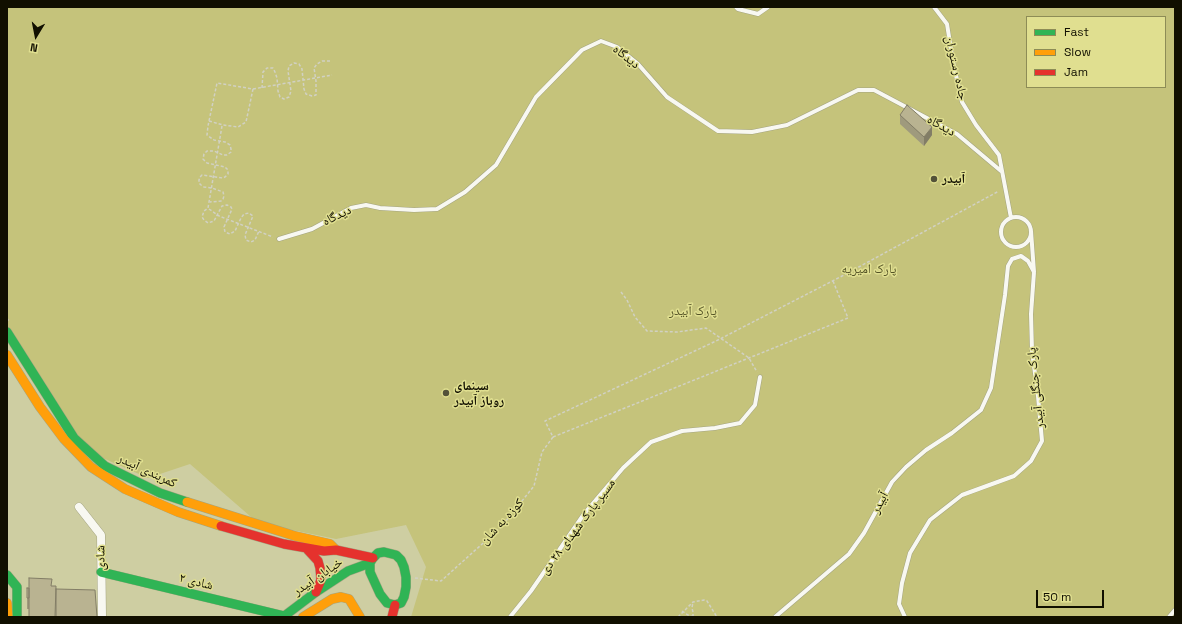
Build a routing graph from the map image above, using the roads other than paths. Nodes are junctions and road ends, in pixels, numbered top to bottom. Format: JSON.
{"nodes":[{"id":1,"x":736,"y":7,"type":"edge"},
{"id":2,"x":768,"y":7,"type":"edge"},
{"id":3,"x":934,"y":7,"type":"edge"},
{"id":4,"x":1001,"y":171,"type":"junction"},
{"id":5,"x":1011,"y":218,"type":"junction"},
{"id":6,"x":1031,"y":232,"type":"junction"},
{"id":7,"x":278,"y":239,"type":"road end"},
{"id":8,"x":1034,"y":272,"type":"junction"},
{"id":9,"x":7,"y":332,"type":"edge"},
{"id":10,"x":7,"y":355,"type":"edge"},
{"id":11,"x":760,"y":377,"type":"road end"},
{"id":12,"x":79,"y":507,"type":"dead end"},
{"id":13,"x":306,"y":548,"type":"junction"},
{"id":14,"x":336,"y":550,"type":"junction"},
{"id":15,"x":371,"y":560,"type":"junction"},
{"id":16,"x":101,"y":572,"type":"junction"},
{"id":17,"x":7,"y":575,"type":"edge"},
{"id":18,"x":316,"y":592,"type":"junction"},
{"id":19,"x":7,"y":603,"type":"edge"},
{"id":20,"x":395,"y":605,"type":"junction"},
{"id":21,"x":1175,"y":610,"type":"edge"},
{"id":22,"x":8,"y":617,"type":"edge"},
{"id":23,"x":17,"y":617,"type":"edge"},
{"id":24,"x":102,"y":617,"type":"edge"},
{"id":25,"x":284,"y":617,"type":"edge"},
{"id":26,"x":302,"y":617,"type":"edge"},
{"id":27,"x":360,"y":617,"type":"edge"},
{"id":28,"x":392,"y":617,"type":"edge"},
{"id":29,"x":510,"y":617,"type":"edge"},
{"id":30,"x":775,"y":617,"type":"edge"},
{"id":31,"x":905,"y":617,"type":"edge"},
{"id":32,"x":1169,"y":617,"type":"edge"}],
"edges":[{"from":1,"to":2,"type":"lane"},
{"from":3,"to":4,"type":"lane","name":"جاده رستوران"},
{"from":4,"to":5,"type":"lane","name":"جاده رستوران"},
{"from":4,"to":7,"type":"lane","name":"دیدگاه"},
{"from":5,"to":6,"type":"lane"},
{"from":5,"to":6,"type":"lane"},
{"from":6,"to":8,"type":"lane","name":"پارک جنگلی آبیدر"},
{"from":8,"to":30,"type":"lane","name":"آبیدر"},
{"from":8,"to":31,"type":"lane","name":"پارک جنگلی آبیدر"},
{"from":9,"to":14,"type":"main road","name":"کمربندی آبیدر"},
{"from":10,"to":13,"type":"main road","name":"کمربندی آبیدر"},
{"from":11,"to":29,"type":"lane","name":"مسیر پارک شهدای ۲۸ دی"},
{"from":12,"to":16,"type":"street","name":"شادی"},
{"from":13,"to":14,"type":"main road","name":"کمربندی آبیدر"},
{"from":13,"to":18,"type":"main road"},
{"from":14,"to":15,"type":"main road","name":"کمربندی آبیدر"},
{"from":15,"to":18,"type":"main road","name":"خیابان آبیدر"},
{"from":15,"to":20,"type":"main road"},
{"from":15,"to":20,"type":"main road"},
{"from":16,"to":24,"type":"street","name":"شادی"},
{"from":16,"to":25,"type":"main road","name":"شادی ۲"},
{"from":17,"to":23,"type":"main road"},
{"from":18,"to":25,"type":"main road","name":"خیابان آبیدر"},
{"from":19,"to":22,"type":"main road"},
{"from":20,"to":28,"type":"main road"},
{"from":21,"to":32,"type":"lane"},
{"from":26,"to":27,"type":"main road","name":"خیابان آبیدر"}]}
